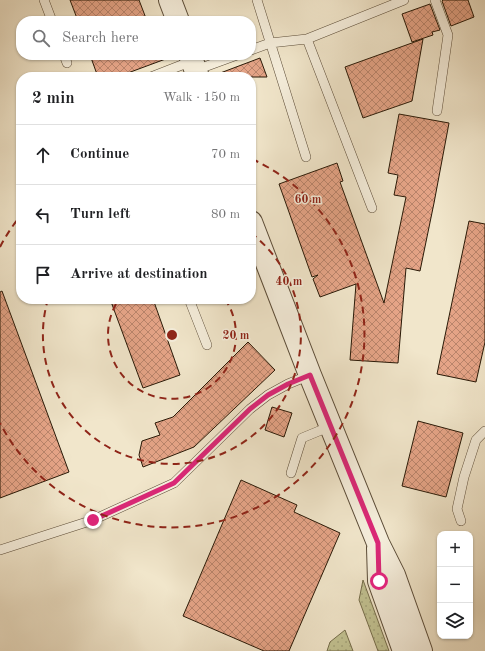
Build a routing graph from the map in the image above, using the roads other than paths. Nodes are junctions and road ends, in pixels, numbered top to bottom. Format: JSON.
{"nodes":[{"id":1,"x":44,"y":0,"type":"edge"},
{"id":2,"x":170,"y":0,"type":"edge"},
{"id":3,"x":257,"y":0,"type":"edge"},
{"id":4,"x":404,"y":0,"type":"edge"},
{"id":5,"x":435,"y":0,"type":"edge"},
{"id":6,"x":50,"y":16,"type":"edge"},
{"id":7,"x":176,"y":16,"type":"edge"},
{"id":8,"x":307,"y":39,"type":"junction"},
{"id":9,"x":270,"y":43,"type":"junction"},
{"id":10,"x":256,"y":48,"type":"edge"},
{"id":11,"x":217,"y":60,"type":"edge"},
{"id":12,"x":194,"y":66,"type":"edge"},
{"id":13,"x":171,"y":72,"type":"edge"},
{"id":14,"x":437,"y":112,"type":"dead end"},
{"id":15,"x":306,"y":157,"type":"dead end"},
{"id":16,"x":372,"y":208,"type":"dead end"},
{"id":17,"x":256,"y":240,"type":"edge"},
{"id":18,"x":192,"y":304,"type":"edge"},
{"id":19,"x":207,"y":345,"type":"dead end"},
{"id":20,"x":310,"y":375,"type":"junction"},
{"id":21,"x":331,"y":426,"type":"junction"},
{"id":22,"x":485,"y":431,"type":"edge"},
{"id":23,"x":292,"y":473,"type":"dead end"},
{"id":24,"x":460,"y":521,"type":"dead end"},
{"id":25,"x":378,"y":543,"type":"junction"},
{"id":26,"x":0,"y":550,"type":"edge"},
{"id":27,"x":404,"y":651,"type":"edge"},
{"id":28,"x":421,"y":651,"type":"edge"}],
"edges":[{"from":1,"to":6,"type":"lane"},
{"from":2,"to":7,"type":"street"},
{"from":3,"to":9,"type":"lane"},
{"from":4,"to":8,"type":"lane"},
{"from":5,"to":14,"type":"lane"},
{"from":8,"to":9,"type":"lane"},
{"from":8,"to":16,"type":"lane"},
{"from":9,"to":10,"type":"lane"},
{"from":9,"to":15,"type":"lane"},
{"from":11,"to":12,"type":"lane"},
{"from":12,"to":13,"type":"lane"},
{"from":17,"to":20,"type":"street"},
{"from":18,"to":19,"type":"lane"},
{"from":20,"to":21,"type":"street"},
{"from":20,"to":26,"type":"lane"},
{"from":21,"to":23,"type":"lane"},
{"from":21,"to":25,"type":"street"},
{"from":22,"to":24,"type":"lane"},
{"from":25,"to":27,"type":"street"},
{"from":25,"to":28,"type":"street"}]}
